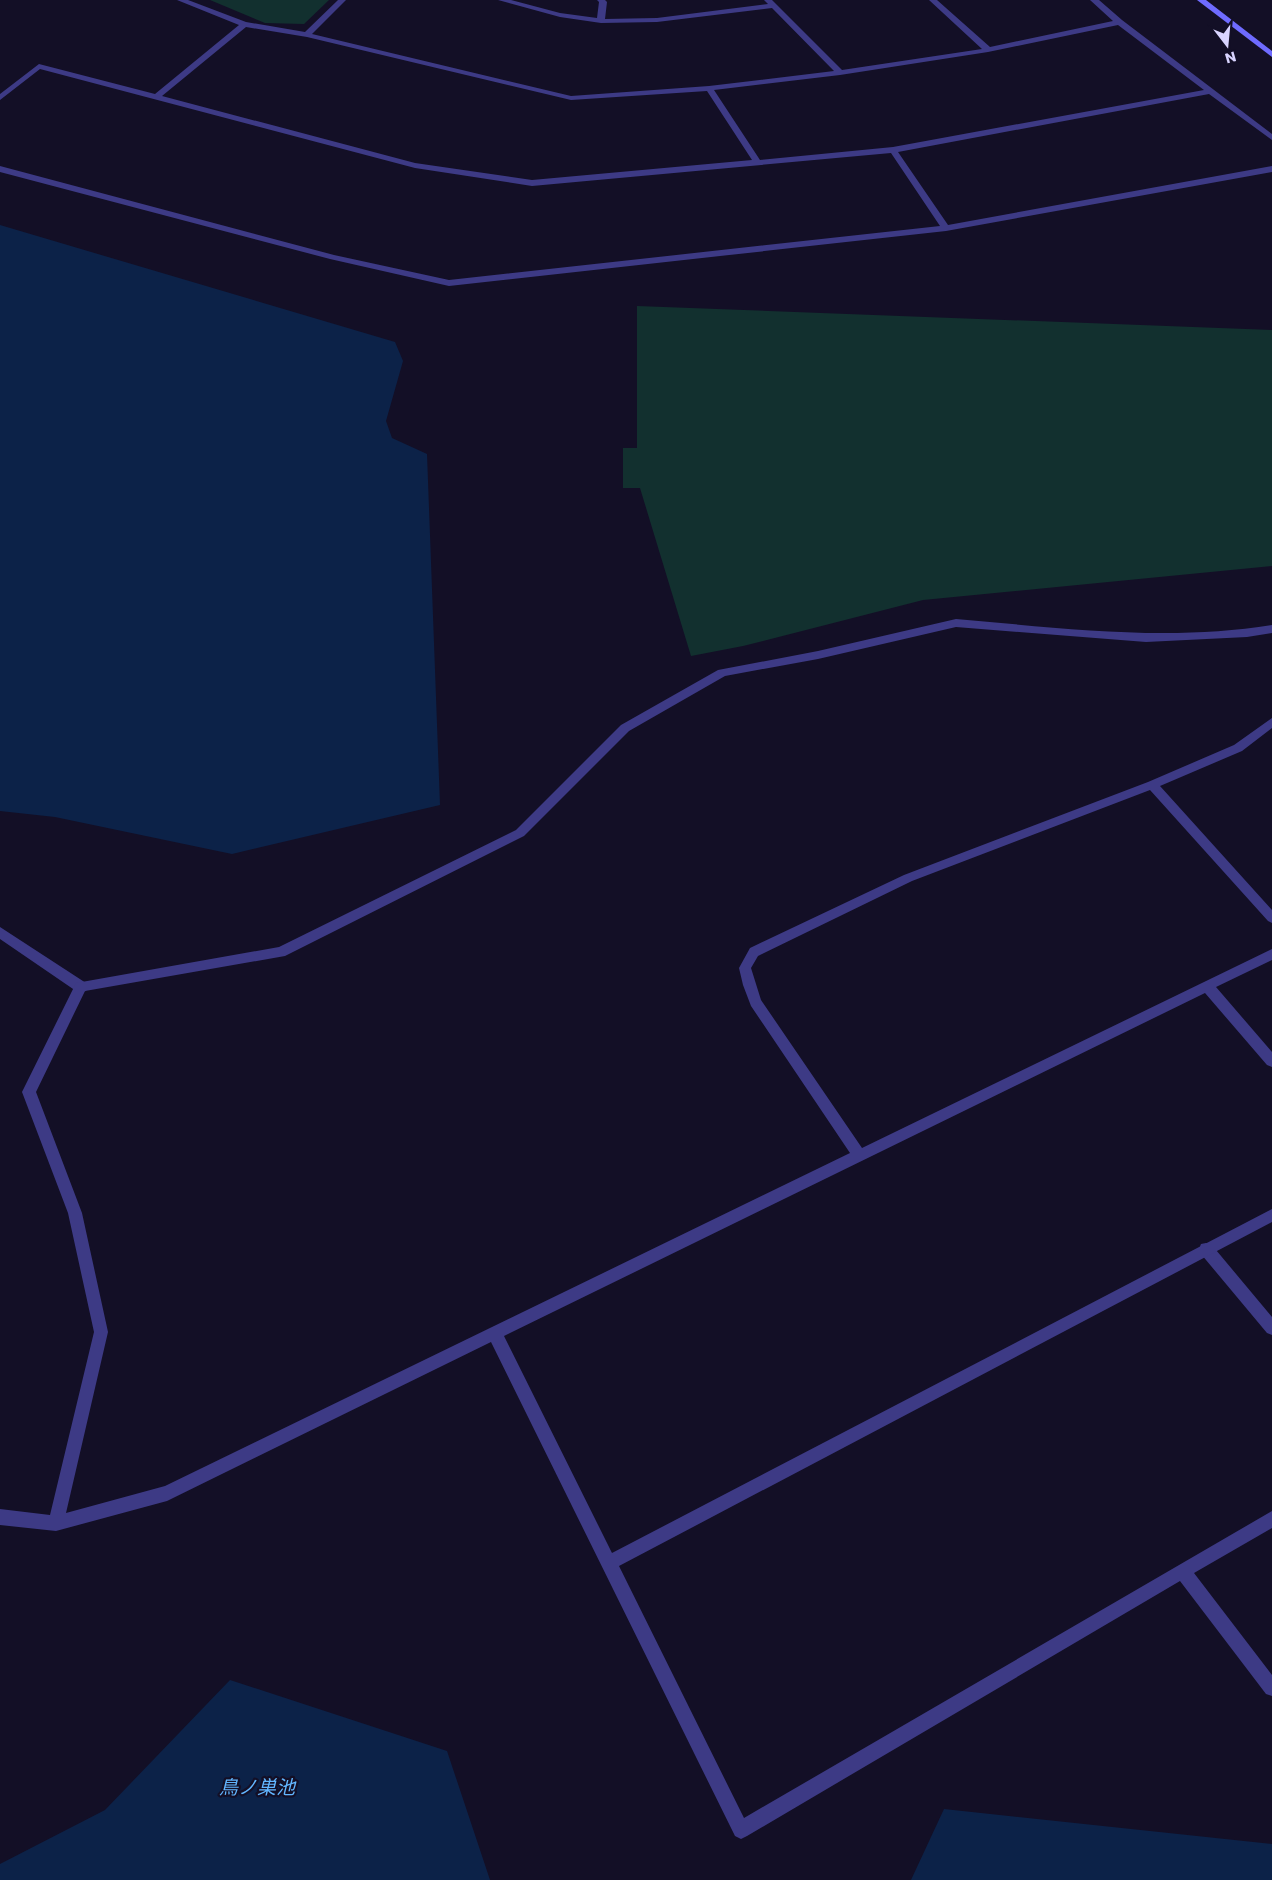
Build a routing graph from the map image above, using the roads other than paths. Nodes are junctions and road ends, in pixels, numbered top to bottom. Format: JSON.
{"nodes":[{"id":1,"x":181,"y":0,"type":"edge"},
{"id":2,"x":342,"y":0,"type":"edge"},
{"id":3,"x":502,"y":0,"type":"edge"},
{"id":4,"x":601,"y":0,"type":"edge"},
{"id":5,"x":933,"y":0,"type":"edge"},
{"id":6,"x":1094,"y":0,"type":"edge"},
{"id":7,"x":1201,"y":0,"type":"edge"},
{"id":8,"x":770,"y":3,"type":"edge"},
{"id":9,"x":601,"y":21,"type":"junction"},
{"id":10,"x":1119,"y":22,"type":"junction"},
{"id":11,"x":244,"y":24,"type":"junction"},
{"id":12,"x":307,"y":35,"type":"junction"},
{"id":13,"x":988,"y":50,"type":"junction"},
{"id":14,"x":1272,"y":55,"type":"edge"},
{"id":15,"x":840,"y":73,"type":"junction"},
{"id":16,"x":709,"y":88,"type":"junction"},
{"id":17,"x":1212,"y":91,"type":"junction"},
{"id":18,"x":156,"y":97,"type":"junction"},
{"id":19,"x":0,"y":98,"type":"edge"},
{"id":20,"x":1272,"y":138,"type":"edge"},
{"id":21,"x":893,"y":150,"type":"junction"},
{"id":22,"x":756,"y":162,"type":"junction"},
{"id":23,"x":0,"y":169,"type":"edge"},
{"id":24,"x":1272,"y":169,"type":"edge"},
{"id":25,"x":946,"y":228,"type":"junction"},
{"id":26,"x":1272,"y":628,"type":"edge"},
{"id":27,"x":1272,"y":722,"type":"edge"},
{"id":28,"x":1152,"y":785,"type":"junction"},
{"id":29,"x":1272,"y":918,"type":"edge"},
{"id":30,"x":0,"y":932,"type":"edge"},
{"id":31,"x":1272,"y":954,"type":"edge"},
{"id":32,"x":1207,"y":986,"type":"junction"},
{"id":33,"x":81,"y":987,"type":"junction"},
{"id":34,"x":1272,"y":1060,"type":"edge"},
{"id":35,"x":859,"y":1156,"type":"junction"},
{"id":36,"x":1272,"y":1215,"type":"edge"},
{"id":37,"x":1206,"y":1249,"type":"junction"},
{"id":38,"x":1272,"y":1328,"type":"edge"},
{"id":39,"x":495,"y":1334,"type":"junction"},
{"id":40,"x":0,"y":1517,"type":"edge"},
{"id":41,"x":1272,"y":1520,"type":"edge"},
{"id":42,"x":56,"y":1522,"type":"junction"},
{"id":43,"x":609,"y":1562,"type":"junction"},
{"id":44,"x":1184,"y":1572,"type":"junction"},
{"id":45,"x":1272,"y":1688,"type":"edge"}],
"edges":[{"from":1,"to":11,"type":"street"},
{"from":2,"to":12,"type":"street"},
{"from":3,"to":9,"type":"street"},
{"from":4,"to":9,"type":"street"},
{"from":5,"to":13,"type":"street"},
{"from":6,"to":10,"type":"street"},
{"from":7,"to":14,"type":"street"},
{"from":8,"to":9,"type":"street"},
{"from":8,"to":15,"type":"street"},
{"from":10,"to":13,"type":"street"},
{"from":10,"to":17,"type":"street"},
{"from":11,"to":12,"type":"street"},
{"from":11,"to":18,"type":"street"},
{"from":12,"to":16,"type":"street"},
{"from":13,"to":15,"type":"street"},
{"from":15,"to":16,"type":"street"},
{"from":16,"to":22,"type":"street"},
{"from":17,"to":20,"type":"street"},
{"from":17,"to":21,"type":"street"},
{"from":18,"to":19,"type":"street"},
{"from":18,"to":22,"type":"street"},
{"from":21,"to":22,"type":"street"},
{"from":21,"to":25,"type":"street"},
{"from":23,"to":25,"type":"street"},
{"from":24,"to":25,"type":"street"},
{"from":26,"to":33,"type":"street"},
{"from":27,"to":28,"type":"street"},
{"from":28,"to":29,"type":"street"},
{"from":28,"to":35,"type":"street"},
{"from":30,"to":33,"type":"street"},
{"from":31,"to":32,"type":"street"},
{"from":32,"to":34,"type":"street"},
{"from":32,"to":35,"type":"street"},
{"from":33,"to":42,"type":"street"},
{"from":35,"to":39,"type":"street"},
{"from":36,"to":37,"type":"street"},
{"from":37,"to":38,"type":"street"},
{"from":37,"to":43,"type":"street"},
{"from":39,"to":42,"type":"street"},
{"from":39,"to":43,"type":"street"},
{"from":40,"to":42,"type":"street"},
{"from":41,"to":44,"type":"street"},
{"from":43,"to":44,"type":"street"},
{"from":44,"to":45,"type":"street"}]}
